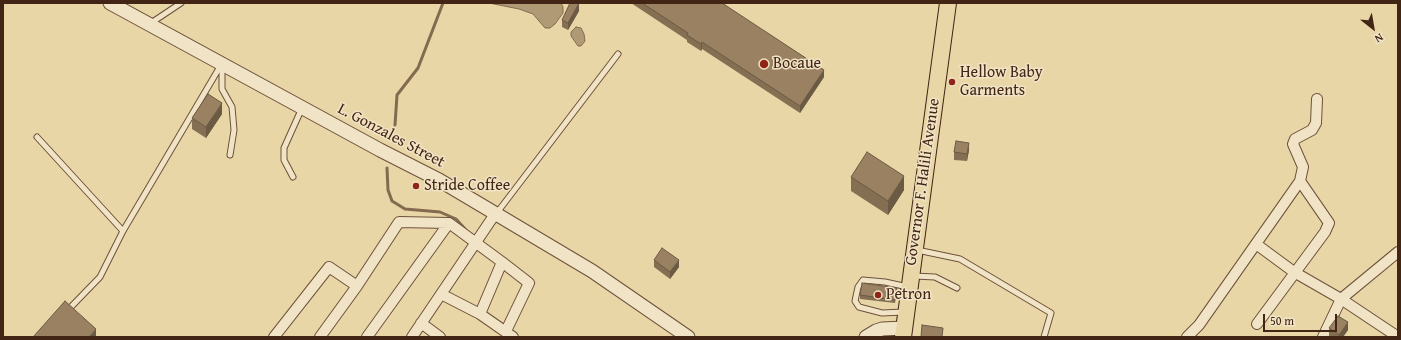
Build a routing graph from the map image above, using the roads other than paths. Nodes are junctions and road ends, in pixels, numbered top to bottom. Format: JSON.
{"nodes":[{"id":1,"x":110,"y":3,"type":"edge"},
{"id":2,"x":181,"y":3,"type":"edge"},
{"id":3,"x":948,"y":3,"type":"edge"},
{"id":4,"x":148,"y":24,"type":"junction"},
{"id":5,"x":618,"y":54,"type":"dead end"},
{"id":6,"x":222,"y":64,"type":"junction"},
{"id":7,"x":1317,"y":99,"type":"dead end"},
{"id":8,"x":302,"y":108,"type":"junction"},
{"id":9,"x":37,"y":137,"type":"dead end"},
{"id":10,"x":230,"y":155,"type":"dead end"},
{"id":11,"x":293,"y":177,"type":"dead end"},
{"id":12,"x":1300,"y":181,"type":"junction"},
{"id":13,"x":495,"y":214,"type":"junction"},
{"id":14,"x":449,"y":224,"type":"junction"},
{"id":15,"x":123,"y":231,"type":"junction"},
{"id":16,"x":475,"y":243,"type":"junction"},
{"id":17,"x":1256,"y":244,"type":"junction"},
{"id":18,"x":914,"y":250,"type":"junction"},
{"id":19,"x":1398,"y":252,"type":"edge"},
{"id":20,"x":502,"y":262,"type":"junction"},
{"id":21,"x":1294,"y":272,"type":"junction"},
{"id":22,"x":910,"y":282,"type":"junction"},
{"id":23,"x":357,"y":286,"type":"junction"},
{"id":24,"x":957,"y":288,"type":"dead end"},
{"id":25,"x":441,"y":294,"type":"junction"},
{"id":26,"x":1341,"y":299,"type":"junction"},
{"id":27,"x":906,"y":312,"type":"junction"},
{"id":28,"x":480,"y":314,"type":"junction"},
{"id":29,"x":63,"y":315,"type":"edge"},
{"id":30,"x":421,"y":323,"type":"junction"},
{"id":31,"x":1257,"y":324,"type":"dead end"},
{"id":32,"x":903,"y":332,"type":"edge"},
{"id":33,"x":510,"y":334,"type":"edge"},
{"id":34,"x":274,"y":337,"type":"edge"},
{"id":35,"x":320,"y":337,"type":"edge"},
{"id":36,"x":367,"y":337,"type":"edge"},
{"id":37,"x":412,"y":337,"type":"edge"},
{"id":38,"x":440,"y":337,"type":"edge"},
{"id":39,"x":688,"y":337,"type":"edge"},
{"id":40,"x":866,"y":337,"type":"edge"},
{"id":41,"x":1044,"y":337,"type":"edge"},
{"id":42,"x":1187,"y":337,"type":"edge"},
{"id":43,"x":1323,"y":337,"type":"edge"},
{"id":44,"x":1398,"y":337,"type":"edge"}],
"edges":[{"from":1,"to":4,"type":"street","name":"L. Gonzales Street"},
{"from":2,"to":4,"type":"lane"},
{"from":3,"to":18,"type":"main road","name":"Governor F. Halili Avenue"},
{"from":4,"to":6,"type":"street","name":"L. Gonzales Street"},
{"from":5,"to":13,"type":"lane"},
{"from":6,"to":8,"type":"street","name":"L. Gonzales Street"},
{"from":6,"to":10,"type":"lane"},
{"from":6,"to":15,"type":"lane"},
{"from":7,"to":12,"type":"street"},
{"from":8,"to":11,"type":"lane"},
{"from":8,"to":13,"type":"street","name":"L. Gonzales Street"},
{"from":9,"to":15,"type":"lane"},
{"from":12,"to":17,"type":"street"},
{"from":12,"to":21,"type":"street"},
{"from":13,"to":16,"type":"street"},
{"from":13,"to":39,"type":"street","name":"L. Gonzales Street"},
{"from":14,"to":16,"type":"street"},
{"from":14,"to":23,"type":"street"},
{"from":14,"to":36,"type":"street"},
{"from":15,"to":29,"type":"lane"},
{"from":16,"to":20,"type":"street"},
{"from":16,"to":25,"type":"street"},
{"from":17,"to":21,"type":"street"},
{"from":17,"to":42,"type":"street"},
{"from":18,"to":22,"type":"main road","name":"Governor F. Halili Avenue"},
{"from":18,"to":41,"type":"lane"},
{"from":19,"to":26,"type":"street"},
{"from":20,"to":28,"type":"street"},
{"from":20,"to":33,"type":"street"},
{"from":21,"to":26,"type":"street"},
{"from":21,"to":31,"type":"street"},
{"from":22,"to":24,"type":"lane"},
{"from":22,"to":27,"type":"main road","name":"Governor F. Halili Avenue"},
{"from":22,"to":27,"type":"lane"},
{"from":23,"to":34,"type":"street"},
{"from":23,"to":35,"type":"street"},
{"from":25,"to":28,"type":"street"},
{"from":25,"to":30,"type":"street"},
{"from":26,"to":43,"type":"street"},
{"from":26,"to":44,"type":"street"},
{"from":27,"to":32,"type":"main road","name":"Governor F. Halili Avenue"},
{"from":28,"to":33,"type":"street"},
{"from":30,"to":37,"type":"street"},
{"from":30,"to":38,"type":"street"},
{"from":32,"to":40,"type":"street"}]}
